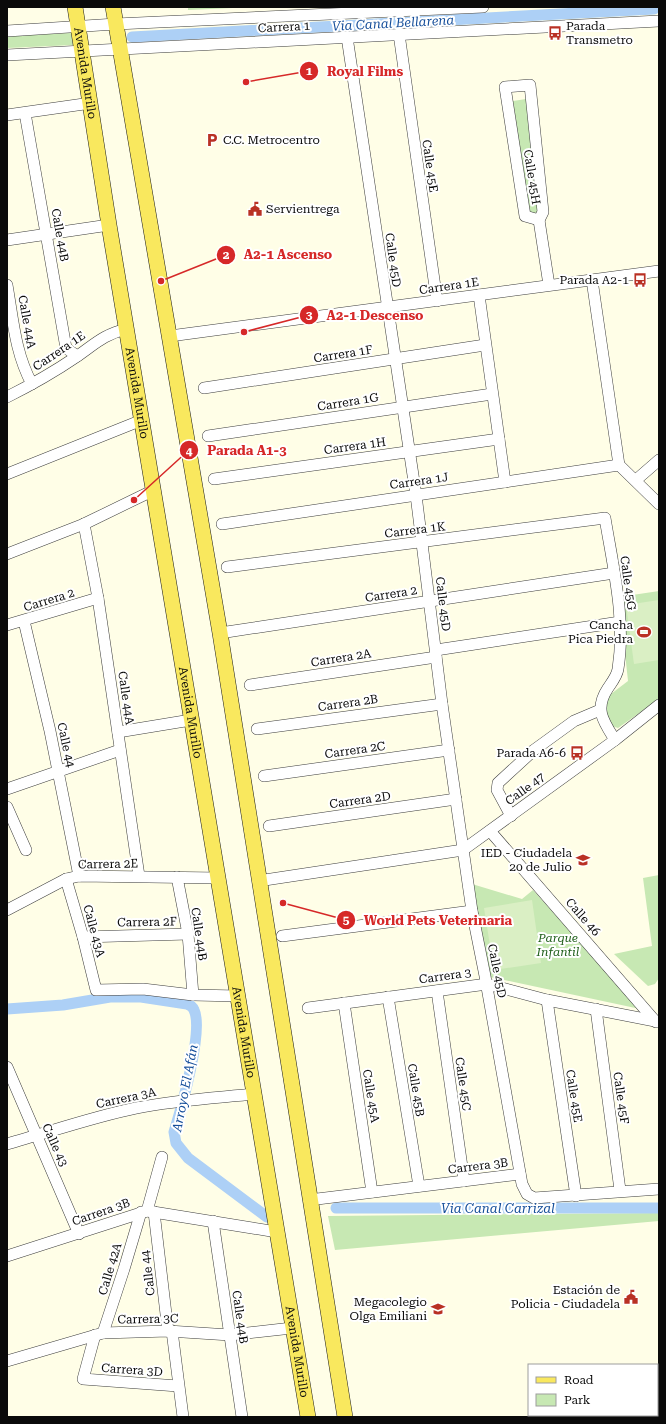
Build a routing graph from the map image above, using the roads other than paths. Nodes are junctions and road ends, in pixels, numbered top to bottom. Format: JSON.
{"nodes":[{"id":1,"x":76,"y":7,"type":"edge"},
{"id":2,"x":113,"y":7,"type":"edge"},
{"id":3,"x":483,"y":7,"type":"edge"},
{"id":4,"x":659,"y":21,"type":"edge"},
{"id":5,"x":116,"y":24,"type":"junction"},
{"id":6,"x":79,"y":27,"type":"junction"},
{"id":7,"x":7,"y":31,"type":"edge"},
{"id":8,"x":398,"y":34,"type":"junction"},
{"id":9,"x":347,"y":37,"type":"junction"},
{"id":10,"x":120,"y":48,"type":"junction"},
{"id":11,"x":83,"y":51,"type":"junction"},
{"id":12,"x":7,"y":56,"type":"edge"},
{"id":13,"x":91,"y":102,"type":"junction"},
{"id":14,"x":25,"y":113,"type":"junction"},
{"id":15,"x":7,"y":115,"type":"edge"},
{"id":16,"x":539,"y":220,"type":"junction"},
{"id":17,"x":109,"y":226,"type":"junction"},
{"id":18,"x":46,"y":234,"type":"junction"},
{"id":19,"x":7,"y":240,"type":"edge"},
{"id":20,"x":659,"y":271,"type":"edge"},
{"id":21,"x":592,"y":280,"type":"junction"},
{"id":22,"x":7,"y":285,"type":"edge"},
{"id":23,"x":549,"y":286,"type":"junction"},
{"id":24,"x":479,"y":295,"type":"junction"},
{"id":25,"x":437,"y":300,"type":"junction"},
{"id":26,"x":387,"y":307,"type":"junction"},
{"id":27,"x":127,"y":329,"type":"junction"},
{"id":28,"x":170,"y":336,"type":"junction"},
{"id":29,"x":485,"y":345,"type":"junction"},
{"id":30,"x":77,"y":356,"type":"junction"},
{"id":31,"x":395,"y":359,"type":"junction"},
{"id":32,"x":32,"y":384,"type":"junction"},
{"id":33,"x":204,"y":388,"type":"dead end"},
{"id":34,"x":492,"y":394,"type":"junction"},
{"id":35,"x":7,"y":397,"type":"edge"},
{"id":36,"x":403,"y":407,"type":"junction"},
{"id":37,"x":142,"y":420,"type":"junction"},
{"id":38,"x":208,"y":436,"type":"dead end"},
{"id":39,"x":499,"y":439,"type":"junction"},
{"id":40,"x":410,"y":452,"type":"junction"},
{"id":41,"x":659,"y":460,"type":"edge"},
{"id":42,"x":619,"y":465,"type":"junction"},
{"id":43,"x":7,"y":474,"type":"edge"},
{"id":44,"x":214,"y":479,"type":"dead end"},
{"id":45,"x":636,"y":480,"type":"junction"},
{"id":46,"x":505,"y":482,"type":"junction"},
{"id":47,"x":154,"y":490,"type":"junction"},
{"id":48,"x":416,"y":495,"type":"junction"},
{"id":49,"x":659,"y":504,"type":"edge"},
{"id":50,"x":605,"y":518,"type":"joint"},
{"id":51,"x":84,"y":524,"type":"junction"},
{"id":52,"x":222,"y":524,"type":"dead end"},
{"id":53,"x":422,"y":542,"type":"junction"},
{"id":54,"x":7,"y":554,"type":"edge"},
{"id":55,"x":227,"y":567,"type":"dead end"},
{"id":56,"x":614,"y":573,"type":"junction"},
{"id":57,"x":98,"y":598,"type":"junction"},
{"id":58,"x":430,"y":601,"type":"junction"},
{"id":59,"x":24,"y":621,"type":"junction"},
{"id":60,"x":620,"y":622,"type":"junction"},
{"id":61,"x":7,"y":625,"type":"edge"},
{"id":62,"x":220,"y":633,"type":"junction"},
{"id":63,"x":436,"y":653,"type":"junction"},
{"id":64,"x":250,"y":686,"type":"dead end"},
{"id":65,"x":442,"y":704,"type":"junction"},
{"id":66,"x":659,"y":705,"type":"edge"},
{"id":67,"x":600,"y":710,"type":"junction"},
{"id":68,"x":191,"y":720,"type":"junction"},
{"id":69,"x":257,"y":729,"type":"dead end"},
{"id":70,"x":118,"y":732,"type":"junction"},
{"id":71,"x":614,"y":740,"type":"junction"},
{"id":72,"x":120,"y":750,"type":"junction"},
{"id":73,"x":449,"y":750,"type":"junction"},
{"id":74,"x":58,"y":771,"type":"junction"},
{"id":75,"x":264,"y":776,"type":"dead end"},
{"id":76,"x":7,"y":789,"type":"edge"},
{"id":77,"x":456,"y":799,"type":"junction"},
{"id":78,"x":7,"y":807,"type":"edge"},
{"id":79,"x":511,"y":816,"type":"junction"},
{"id":80,"x":269,"y":826,"type":"dead end"},
{"id":81,"x":490,"y":830,"type":"junction"},
{"id":82,"x":26,"y":850,"type":"dead end"},
{"id":83,"x":463,"y":850,"type":"junction"},
{"id":84,"x":79,"y":876,"type":"junction"},
{"id":85,"x":139,"y":876,"type":"junction"},
{"id":86,"x":177,"y":877,"type":"junction"},
{"id":87,"x":218,"y":878,"type":"junction"},
{"id":88,"x":66,"y":879,"type":"junction"},
{"id":89,"x":258,"y":881,"type":"junction"},
{"id":90,"x":7,"y":910,"type":"edge"},
{"id":91,"x":472,"y":911,"type":"junction"},
{"id":92,"x":188,"y":934,"type":"junction"},
{"id":93,"x":282,"y":936,"type":"dead end"},
{"id":94,"x":83,"y":937,"type":"junction"},
{"id":95,"x":487,"y":984,"type":"junction"},
{"id":96,"x":437,"y":991,"type":"junction"},
{"id":97,"x":194,"y":995,"type":"junction"},
{"id":98,"x":238,"y":996,"type":"junction"},
{"id":99,"x":388,"y":997,"type":"junction"},
{"id":100,"x":547,"y":1000,"type":"junction"},
{"id":101,"x":344,"y":1004,"type":"junction"},
{"id":102,"x":308,"y":1008,"type":"dead end"},
{"id":103,"x":596,"y":1009,"type":"junction"},
{"id":104,"x":657,"y":1023,"type":"edge"},
{"id":105,"x":7,"y":1067,"type":"edge"},
{"id":106,"x":254,"y":1094,"type":"junction"},
{"id":107,"x":36,"y":1136,"type":"junction"},
{"id":108,"x":7,"y":1144,"type":"edge"},
{"id":109,"x":162,"y":1158,"type":"dead end"},
{"id":110,"x":520,"y":1174,"type":"junction"},
{"id":111,"x":464,"y":1181,"type":"junction"},
{"id":112,"x":419,"y":1186,"type":"junction"},
{"id":113,"x":659,"y":1189,"type":"edge"},
{"id":114,"x":620,"y":1190,"type":"junction"},
{"id":115,"x":372,"y":1192,"type":"junction"},
{"id":116,"x":576,"y":1196,"type":"junction"},
{"id":117,"x":309,"y":1200,"type":"junction"},
{"id":118,"x":147,"y":1212,"type":"junction"},
{"id":119,"x":213,"y":1221,"type":"junction"},
{"id":120,"x":277,"y":1232,"type":"junction"},
{"id":121,"x":79,"y":1234,"type":"junction"},
{"id":122,"x":7,"y":1256,"type":"edge"},
{"id":123,"x":292,"y":1328,"type":"junction"},
{"id":124,"x":170,"y":1331,"type":"junction"},
{"id":125,"x":99,"y":1334,"type":"junction"},
{"id":126,"x":230,"y":1336,"type":"junction"},
{"id":127,"x":7,"y":1361,"type":"edge"},
{"id":128,"x":83,"y":1380,"type":"joint"},
{"id":129,"x":178,"y":1386,"type":"junction"},
{"id":130,"x":183,"y":1417,"type":"edge"},
{"id":131,"x":242,"y":1417,"type":"edge"},
{"id":132,"x":308,"y":1417,"type":"edge"},
{"id":133,"x":345,"y":1417,"type":"edge"}],
"edges":[{"from":1,"to":6,"type":"main road","name":"Avenida Murillo"},
{"from":2,"to":5,"type":"main road"},
{"from":3,"to":5,"type":"street"},
{"from":4,"to":8,"type":"street","name":"Carrera 1"},
{"from":5,"to":6,"type":"street"},
{"from":5,"to":10,"type":"main road"},
{"from":6,"to":7,"type":"street"},
{"from":6,"to":11,"type":"main road","name":"Avenida Murillo"},
{"from":8,"to":9,"type":"street","name":"Carrera 1"},
{"from":8,"to":25,"type":"street","name":"Calle 45E"},
{"from":9,"to":10,"type":"street","name":"Carrera 1"},
{"from":9,"to":26,"type":"street","name":"Calle 45D"},
{"from":10,"to":11,"type":"street","name":"Carrera 1"},
{"from":10,"to":28,"type":"main road"},
{"from":11,"to":12,"type":"street","name":"Carrera 1"},
{"from":11,"to":13,"type":"main road","name":"Avenida Murillo"},
{"from":13,"to":14,"type":"street"},
{"from":13,"to":17,"type":"main road","name":"Avenida Murillo"},
{"from":14,"to":15,"type":"street"},
{"from":14,"to":18,"type":"street","name":"Calle 44B"},
{"from":16,"to":16,"type":"street","name":"Calle 45H"},
{"from":16,"to":23,"type":"street","name":"Calle 45H"},
{"from":17,"to":18,"type":"street"},
{"from":17,"to":27,"type":"main road","name":"Avenida Murillo"},
{"from":18,"to":19,"type":"street"},
{"from":18,"to":30,"type":"street","name":"Calle 44B"},
{"from":20,"to":21,"type":"street","name":"Carrera 1E"},
{"from":21,"to":23,"type":"street","name":"Carrera 1E"},
{"from":21,"to":42,"type":"street"},
{"from":22,"to":32,"type":"street","name":"Calle 44A"},
{"from":23,"to":24,"type":"street","name":"Carrera 1E"},
{"from":24,"to":25,"type":"street","name":"Carrera 1E"},
{"from":24,"to":29,"type":"street"},
{"from":25,"to":26,"type":"street","name":"Carrera 1E"},
{"from":26,"to":28,"type":"street","name":"Carrera 1E"},
{"from":26,"to":31,"type":"street","name":"Calle 45D"},
{"from":27,"to":30,"type":"street","name":"Carrera 1E"},
{"from":27,"to":37,"type":"main road","name":"Avenida Murillo"},
{"from":28,"to":62,"type":"main road"},
{"from":29,"to":31,"type":"street","name":"Carrera 1F"},
{"from":29,"to":34,"type":"street"},
{"from":30,"to":32,"type":"street","name":"Carrera 1E"},
{"from":31,"to":33,"type":"street","name":"Carrera 1F"},
{"from":31,"to":36,"type":"street","name":"Calle 45D"},
{"from":32,"to":35,"type":"street","name":"Carrera 1E"},
{"from":34,"to":36,"type":"street","name":"Carrera 1G"},
{"from":34,"to":39,"type":"street"},
{"from":36,"to":38,"type":"street","name":"Carrera 1G"},
{"from":36,"to":40,"type":"street","name":"Calle 45D"},
{"from":37,"to":43,"type":"street"},
{"from":37,"to":47,"type":"main road","name":"Avenida Murillo"},
{"from":39,"to":40,"type":"street","name":"Carrera 1H"},
{"from":39,"to":46,"type":"street"},
{"from":40,"to":44,"type":"street","name":"Carrera 1H"},
{"from":40,"to":48,"type":"street","name":"Calle 45D"},
{"from":41,"to":45,"type":"street"},
{"from":42,"to":45,"type":"street"},
{"from":42,"to":46,"type":"street","name":"Carrera 1J"},
{"from":45,"to":49,"type":"street"},
{"from":46,"to":48,"type":"street","name":"Carrera 1J"},
{"from":47,"to":51,"type":"street"},
{"from":47,"to":68,"type":"main road","name":"Avenida Murillo"},
{"from":48,"to":52,"type":"street","name":"Carrera 1J"},
{"from":48,"to":53,"type":"street","name":"Calle 45D"},
{"from":50,"to":53,"type":"street","name":"Carrera 1K"},
{"from":50,"to":56,"type":"street","name":"Calle 45G"},
{"from":51,"to":54,"type":"street"},
{"from":51,"to":57,"type":"street","name":"Calle 44A"},
{"from":53,"to":55,"type":"street","name":"Carrera 1K"},
{"from":53,"to":58,"type":"street","name":"Calle 45D"},
{"from":56,"to":58,"type":"street","name":"Carrera 2"},
{"from":56,"to":60,"type":"street","name":"Calle 45G"},
{"from":57,"to":59,"type":"street","name":"Carrera 2"},
{"from":57,"to":70,"type":"street","name":"Calle 44A"},
{"from":58,"to":62,"type":"street","name":"Carrera 2"},
{"from":58,"to":63,"type":"street","name":"Calle 45D"},
{"from":59,"to":61,"type":"street","name":"Carrera 2"},
{"from":59,"to":74,"type":"street","name":"Calle 44"},
{"from":60,"to":63,"type":"street","name":"Carrera 2A"},
{"from":60,"to":67,"type":"street","name":"Calle 45G"},
{"from":62,"to":89,"type":"main road"},
{"from":63,"to":64,"type":"street","name":"Carrera 2A"},
{"from":63,"to":65,"type":"street","name":"Calle 45D"},
{"from":65,"to":69,"type":"street","name":"Carrera 2B"},
{"from":65,"to":73,"type":"street","name":"Calle 45D"},
{"from":66,"to":71,"type":"street","name":"Calle 47"},
{"from":67,"to":71,"type":"street"},
{"from":67,"to":79,"type":"street"},
{"from":68,"to":70,"type":"street"},
{"from":68,"to":87,"type":"main road","name":"Avenida Murillo"},
{"from":70,"to":72,"type":"street","name":"Calle 44A"},
{"from":71,"to":79,"type":"street","name":"Calle 47"},
{"from":72,"to":74,"type":"street"},
{"from":72,"to":85,"type":"street","name":"Calle 44A"},
{"from":73,"to":75,"type":"street","name":"Carrera 2C"},
{"from":73,"to":77,"type":"street","name":"Calle 45D"},
{"from":74,"to":76,"type":"street"},
{"from":74,"to":84,"type":"street","name":"Calle 44"},
{"from":77,"to":80,"type":"street","name":"Carrera 2D"},
{"from":77,"to":83,"type":"street","name":"Calle 45D"},
{"from":78,"to":82,"type":"street"},
{"from":79,"to":81,"type":"street","name":"Calle 47"},
{"from":81,"to":83,"type":"street","name":"Calle 47"},
{"from":81,"to":104,"type":"street","name":"Calle 46"},
{"from":83,"to":89,"type":"street"},
{"from":83,"to":91,"type":"street","name":"Calle 45D"},
{"from":84,"to":85,"type":"street","name":"Carrera 2E"},
{"from":84,"to":88,"type":"street","name":"Carrera 2E"},
{"from":85,"to":86,"type":"street","name":"Carrera 2E"},
{"from":86,"to":87,"type":"street","name":"Carrera 2E"},
{"from":86,"to":92,"type":"street","name":"Calle 44B"},
{"from":87,"to":98,"type":"main road","name":"Avenida Murillo"},
{"from":88,"to":90,"type":"street","name":"Carrera 2E"},
{"from":88,"to":94,"type":"street","name":"Calle 43A"},
{"from":89,"to":117,"type":"main road"},
{"from":91,"to":93,"type":"street"},
{"from":91,"to":95,"type":"street","name":"Calle 45D"},
{"from":92,"to":94,"type":"street","name":"Carrera 2F"},
{"from":92,"to":97,"type":"street","name":"Calle 44B"},
{"from":94,"to":97,"type":"street","name":"Calle 43A"},
{"from":95,"to":96,"type":"street","name":"Carrera 3"},
{"from":95,"to":100,"type":"street","name":"Carrera 3"},
{"from":95,"to":110,"type":"street","name":"Calle 45D"},
{"from":96,"to":99,"type":"street","name":"Carrera 3"},
{"from":96,"to":111,"type":"street","name":"Calle 45C"},
{"from":97,"to":98,"type":"street"},
{"from":98,"to":106,"type":"main road","name":"Avenida Murillo"},
{"from":99,"to":101,"type":"street","name":"Carrera 3"},
{"from":99,"to":112,"type":"street","name":"Calle 45B"},
{"from":100,"to":103,"type":"street","name":"Carrera 3"},
{"from":100,"to":116,"type":"street","name":"Calle 45E"},
{"from":101,"to":102,"type":"street","name":"Carrera 3"},
{"from":101,"to":115,"type":"street","name":"Calle 45A"},
{"from":103,"to":104,"type":"street","name":"Carrera 3"},
{"from":103,"to":114,"type":"street","name":"Calle 45F"},
{"from":105,"to":107,"type":"street","name":"Calle 43"},
{"from":106,"to":107,"type":"street","name":"Carrera 3A"},
{"from":106,"to":120,"type":"main road","name":"Avenida Murillo"},
{"from":107,"to":108,"type":"street","name":"Carrera 3A"},
{"from":107,"to":121,"type":"street","name":"Calle 43"},
{"from":109,"to":118,"type":"street","name":"Calle 44"},
{"from":110,"to":111,"type":"street","name":"Carrera 3B"},
{"from":110,"to":116,"type":"street","name":"Carrera 3B"},
{"from":111,"to":112,"type":"street","name":"Carrera 3B"},
{"from":112,"to":115,"type":"street","name":"Carrera 3B"},
{"from":113,"to":114,"type":"street","name":"Carrera 3B"},
{"from":114,"to":116,"type":"street","name":"Carrera 3B"},
{"from":115,"to":117,"type":"street","name":"Carrera 3B"},
{"from":117,"to":133,"type":"main road"},
{"from":118,"to":119,"type":"street","name":"Carrera 3B"},
{"from":118,"to":121,"type":"street","name":"Carrera 3B"},
{"from":118,"to":124,"type":"street","name":"Calle 44"},
{"from":118,"to":125,"type":"street","name":"Calle 42A"},
{"from":119,"to":120,"type":"street","name":"Carrera 3B"},
{"from":119,"to":126,"type":"street","name":"Calle 44B"},
{"from":120,"to":123,"type":"main road","name":"Avenida Murillo"},
{"from":121,"to":122,"type":"street","name":"Carrera 3B"},
{"from":123,"to":126,"type":"street","name":"Carrera 3C"},
{"from":123,"to":132,"type":"main road","name":"Avenida Murillo"},
{"from":124,"to":125,"type":"street","name":"Carrera 3C"},
{"from":124,"to":126,"type":"street","name":"Carrera 3C"},
{"from":124,"to":129,"type":"street","name":"Calle 44"},
{"from":125,"to":127,"type":"street","name":"Carrera 3C"},
{"from":125,"to":128,"type":"street","name":"Calle 42A"},
{"from":126,"to":131,"type":"street","name":"Calle 44B"},
{"from":128,"to":129,"type":"street","name":"Carrera 3D"},
{"from":129,"to":130,"type":"street","name":"Calle 44"}]}
